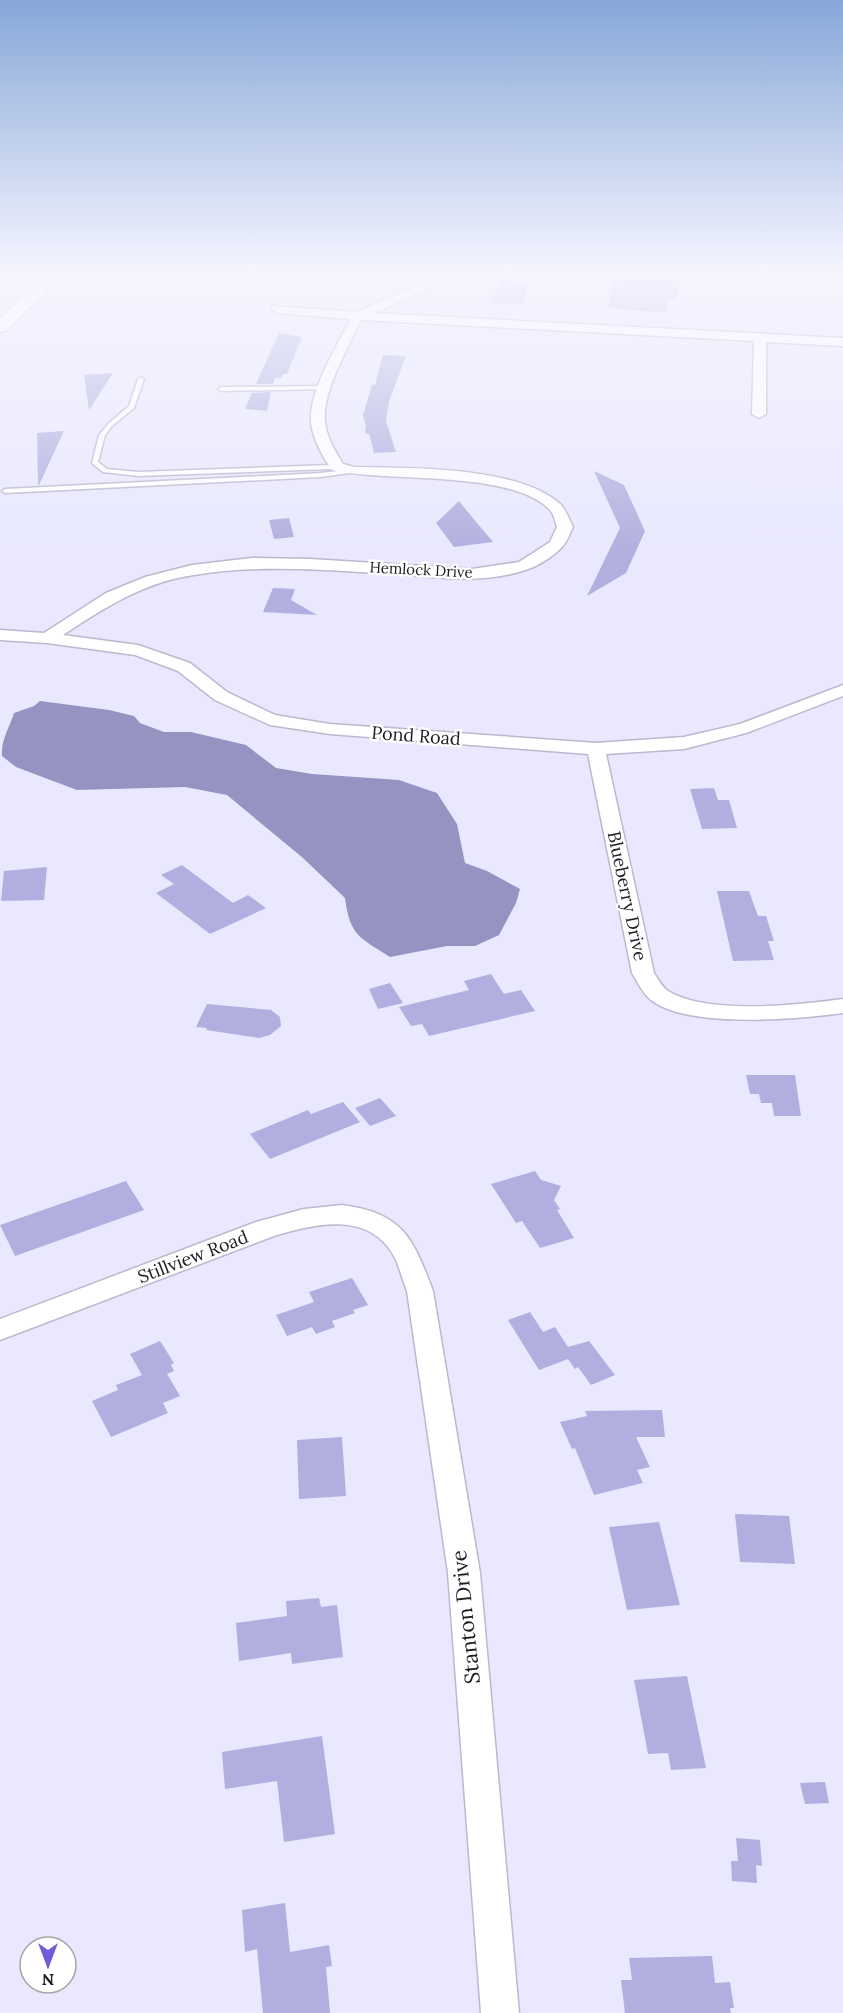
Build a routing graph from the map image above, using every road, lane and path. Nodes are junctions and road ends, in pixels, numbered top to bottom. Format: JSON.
{"nodes":[{"id":1,"x":335,"y":366,"type":"edge"},
{"id":2,"x":759,"y":366,"type":"edge"},
{"id":3,"x":141,"y":379,"type":"dead end"},
{"id":4,"x":326,"y":388,"type":"junction"},
{"id":5,"x":221,"y":389,"type":"dead end"},
{"id":6,"x":759,"y":414,"type":"dead end"},
{"id":7,"x":337,"y":467,"type":"junction"},
{"id":8,"x":354,"y":471,"type":"junction"},
{"id":9,"x":5,"y":491,"type":"dead end"},
{"id":10,"x":0,"y":635,"type":"edge"},
{"id":11,"x":47,"y":638,"type":"junction"},
{"id":12,"x":843,"y":690,"type":"edge"},
{"id":13,"x":596,"y":749,"type":"junction"},
{"id":14,"x":843,"y":1006,"type":"edge"},
{"id":15,"x":388,"y":1231,"type":"joint"},
{"id":16,"x":0,"y":1330,"type":"edge"},
{"id":17,"x":500,"y":2013,"type":"edge"}],
"edges":[{"from":1,"to":4,"type":"street"},
{"from":2,"to":6,"type":"street"},
{"from":3,"to":7,"type":"lane"},
{"from":4,"to":5,"type":"lane"},
{"from":4,"to":7,"type":"street"},
{"from":7,"to":8,"type":"street","name":"Hemlock Drive"},
{"from":8,"to":9,"type":"lane"},
{"from":8,"to":11,"type":"street","name":"Hemlock Drive"},
{"from":10,"to":11,"type":"street","name":"Pond Road"},
{"from":11,"to":13,"type":"street","name":"Pond Road"},
{"from":12,"to":13,"type":"street","name":"Pond Road"},
{"from":13,"to":14,"type":"street","name":"Blueberry Drive"},
{"from":15,"to":16,"type":"street","name":"Stillview Road"},
{"from":15,"to":17,"type":"street","name":"Stanton Drive"}]}
